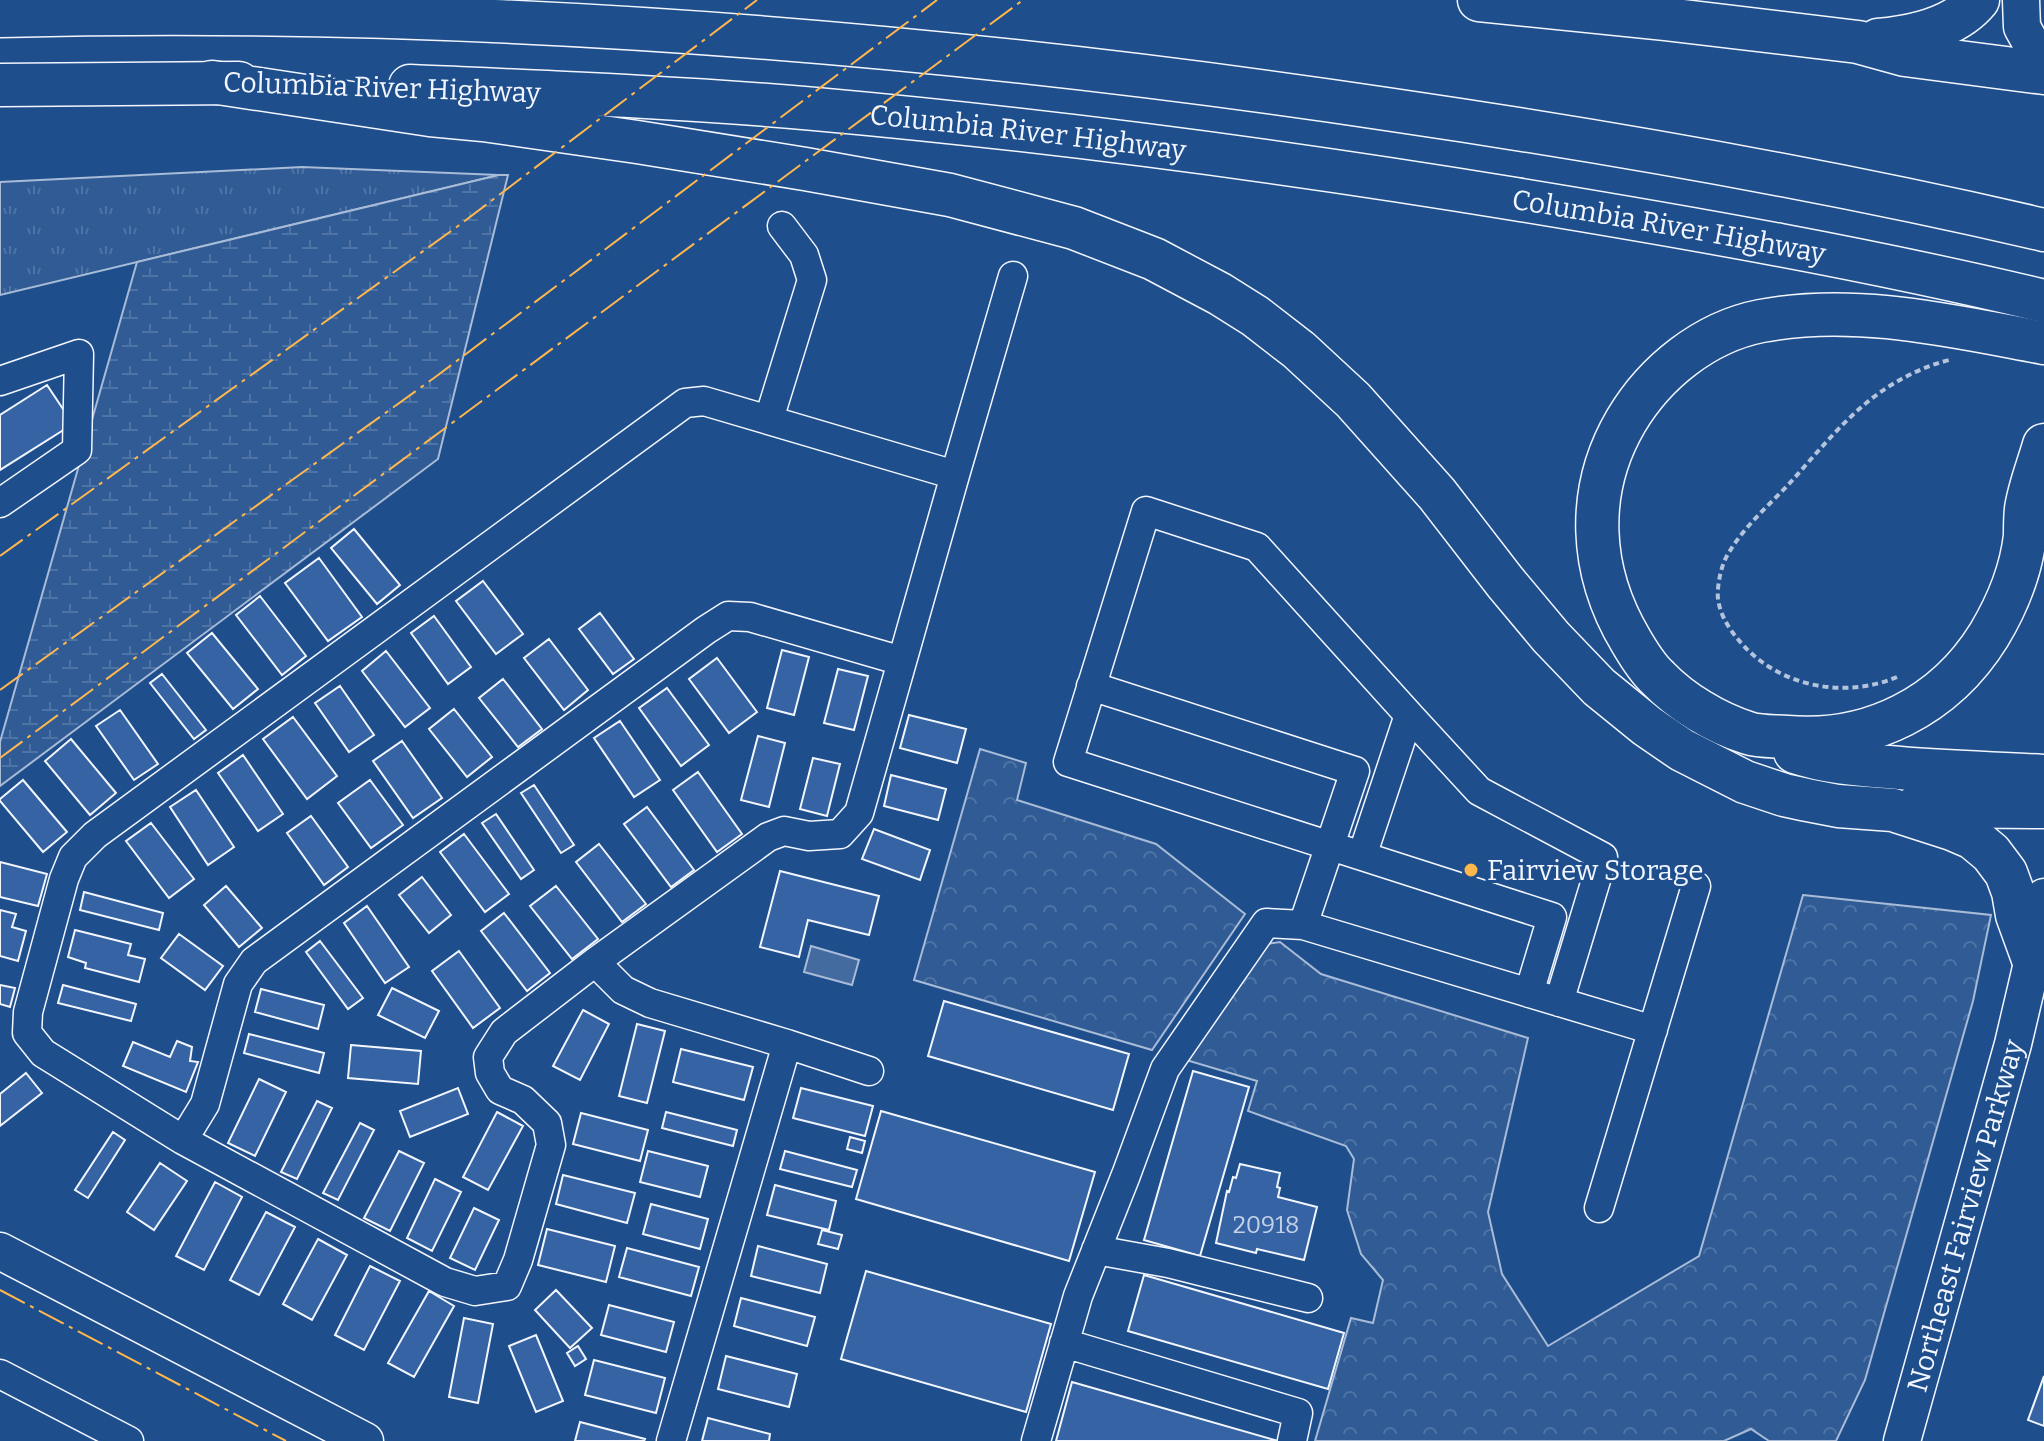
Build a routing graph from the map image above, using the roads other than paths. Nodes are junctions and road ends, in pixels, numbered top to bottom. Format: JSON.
{"nodes":[{"id":1,"x":1479,"y":0,"type":"edge"},
{"id":2,"x":1978,"y":0,"type":"edge"},
{"id":3,"x":2021,"y":0,"type":"edge"},
{"id":4,"x":0,"y":16,"type":"edge"},
{"id":5,"x":1858,"y":42,"type":"junction"},
{"id":6,"x":2044,"y":70,"type":"edge"},
{"id":7,"x":212,"y":82,"type":"junction"},
{"id":8,"x":0,"y":85,"type":"edge"},
{"id":9,"x":782,"y":226,"type":"dead end"},
{"id":10,"x":2044,"y":230,"type":"edge"},
{"id":11,"x":1013,"y":276,"type":"dead end"},
{"id":12,"x":2044,"y":301,"type":"edge"},
{"id":13,"x":2044,"y":343,"type":"edge"},
{"id":14,"x":0,"y":381,"type":"edge"},
{"id":15,"x":769,"y":419,"type":"junction"},
{"id":16,"x":2044,"y":445,"type":"edge"},
{"id":17,"x":955,"y":475,"type":"junction"},
{"id":18,"x":0,"y":503,"type":"edge"},
{"id":19,"x":902,"y":661,"type":"junction"},
{"id":20,"x":1091,"y":686,"type":"junction"},
{"id":21,"x":1409,"y":715,"type":"junction"},
{"id":22,"x":1750,"y":734,"type":"junction"},
{"id":23,"x":2044,"y":776,"type":"edge"},
{"id":24,"x":2044,"y":807,"type":"edge"},
{"id":25,"x":1893,"y":810,"type":"junction"},
{"id":26,"x":1330,"y":847,"type":"junction"},
{"id":27,"x":1362,"y":856,"type":"junction"},
{"id":28,"x":1696,"y":886,"type":"dead end"},
{"id":29,"x":2044,"y":897,"type":"edge"},
{"id":30,"x":1303,"y":925,"type":"junction"},
{"id":31,"x":2033,"y":959,"type":"junction"},
{"id":32,"x":595,"y":962,"type":"junction"},
{"id":33,"x":1529,"y":993,"type":"junction"},
{"id":34,"x":1559,"y":1002,"type":"junction"},
{"id":35,"x":1653,"y":1030,"type":"junction"},
{"id":36,"x":787,"y":1044,"type":"junction"},
{"id":37,"x":869,"y":1071,"type":"dead end"},
{"id":38,"x":183,"y":1140,"type":"junction"},
{"id":39,"x":1599,"y":1208,"type":"dead end"},
{"id":40,"x":1096,"y":1250,"type":"junction"},
{"id":41,"x":0,"y":1251,"type":"edge"},
{"id":42,"x":1308,"y":1298,"type":"dead end"},
{"id":43,"x":1064,"y":1343,"type":"junction"},
{"id":44,"x":0,"y":1374,"type":"edge"},
{"id":45,"x":329,"y":1433,"type":"edge"},
{"id":46,"x":129,"y":1441,"type":"edge"},
{"id":47,"x":365,"y":1441,"type":"edge"},
{"id":48,"x":671,"y":1441,"type":"edge"},
{"id":49,"x":1036,"y":1441,"type":"edge"},
{"id":50,"x":1292,"y":1441,"type":"edge"},
{"id":51,"x":1902,"y":1441,"type":"edge"}],
"edges":[{"from":1,"to":5,"type":"highway"},
{"from":2,"to":5,"type":"highway"},
{"from":3,"to":6,"type":"main road"},
{"from":4,"to":10,"type":"highway"},
{"from":5,"to":6,"type":"highway"},
{"from":7,"to":8,"type":"highway","name":"Columbia River Highway"},
{"from":7,"to":12,"type":"highway","name":"Columbia River Highway"},
{"from":7,"to":25,"type":"highway"},
{"from":9,"to":15,"type":"lane"},
{"from":11,"to":17,"type":"lane"},
{"from":13,"to":22,"type":"highway"},
{"from":14,"to":18,"type":"lane"},
{"from":15,"to":17,"type":"lane"},
{"from":15,"to":38,"type":"lane"},
{"from":16,"to":22,"type":"highway"},
{"from":17,"to":19,"type":"lane"},
{"from":19,"to":32,"type":"lane"},
{"from":19,"to":38,"type":"lane"},
{"from":20,"to":21,"type":"lane"},
{"from":20,"to":26,"type":"lane"},
{"from":20,"to":26,"type":"lane"},
{"from":21,"to":27,"type":"lane"},
{"from":21,"to":34,"type":"lane"},
{"from":22,"to":23,"type":"highway"},
{"from":24,"to":25,"type":"highway"},
{"from":25,"to":31,"type":"highway"},
{"from":26,"to":27,"type":"lane"},
{"from":26,"to":30,"type":"lane"},
{"from":27,"to":33,"type":"lane"},
{"from":28,"to":35,"type":"lane"},
{"from":29,"to":31,"type":"main road","name":"Northeast Fairview Parkway"},
{"from":30,"to":33,"type":"lane"},
{"from":30,"to":40,"type":"lane"},
{"from":31,"to":51,"type":"main road","name":"Northeast Fairview Parkway"},
{"from":32,"to":36,"type":"lane"},
{"from":32,"to":38,"type":"lane"},
{"from":33,"to":34,"type":"lane"},
{"from":34,"to":35,"type":"lane"},
{"from":35,"to":39,"type":"lane"},
{"from":36,"to":37,"type":"lane"},
{"from":36,"to":48,"type":"lane"},
{"from":40,"to":42,"type":"lane"},
{"from":40,"to":43,"type":"lane"},
{"from":41,"to":45,"type":"main road"},
{"from":43,"to":49,"type":"lane"},
{"from":43,"to":50,"type":"lane"},
{"from":44,"to":46,"type":"lane"},
{"from":45,"to":47,"type":"main road"}]}
